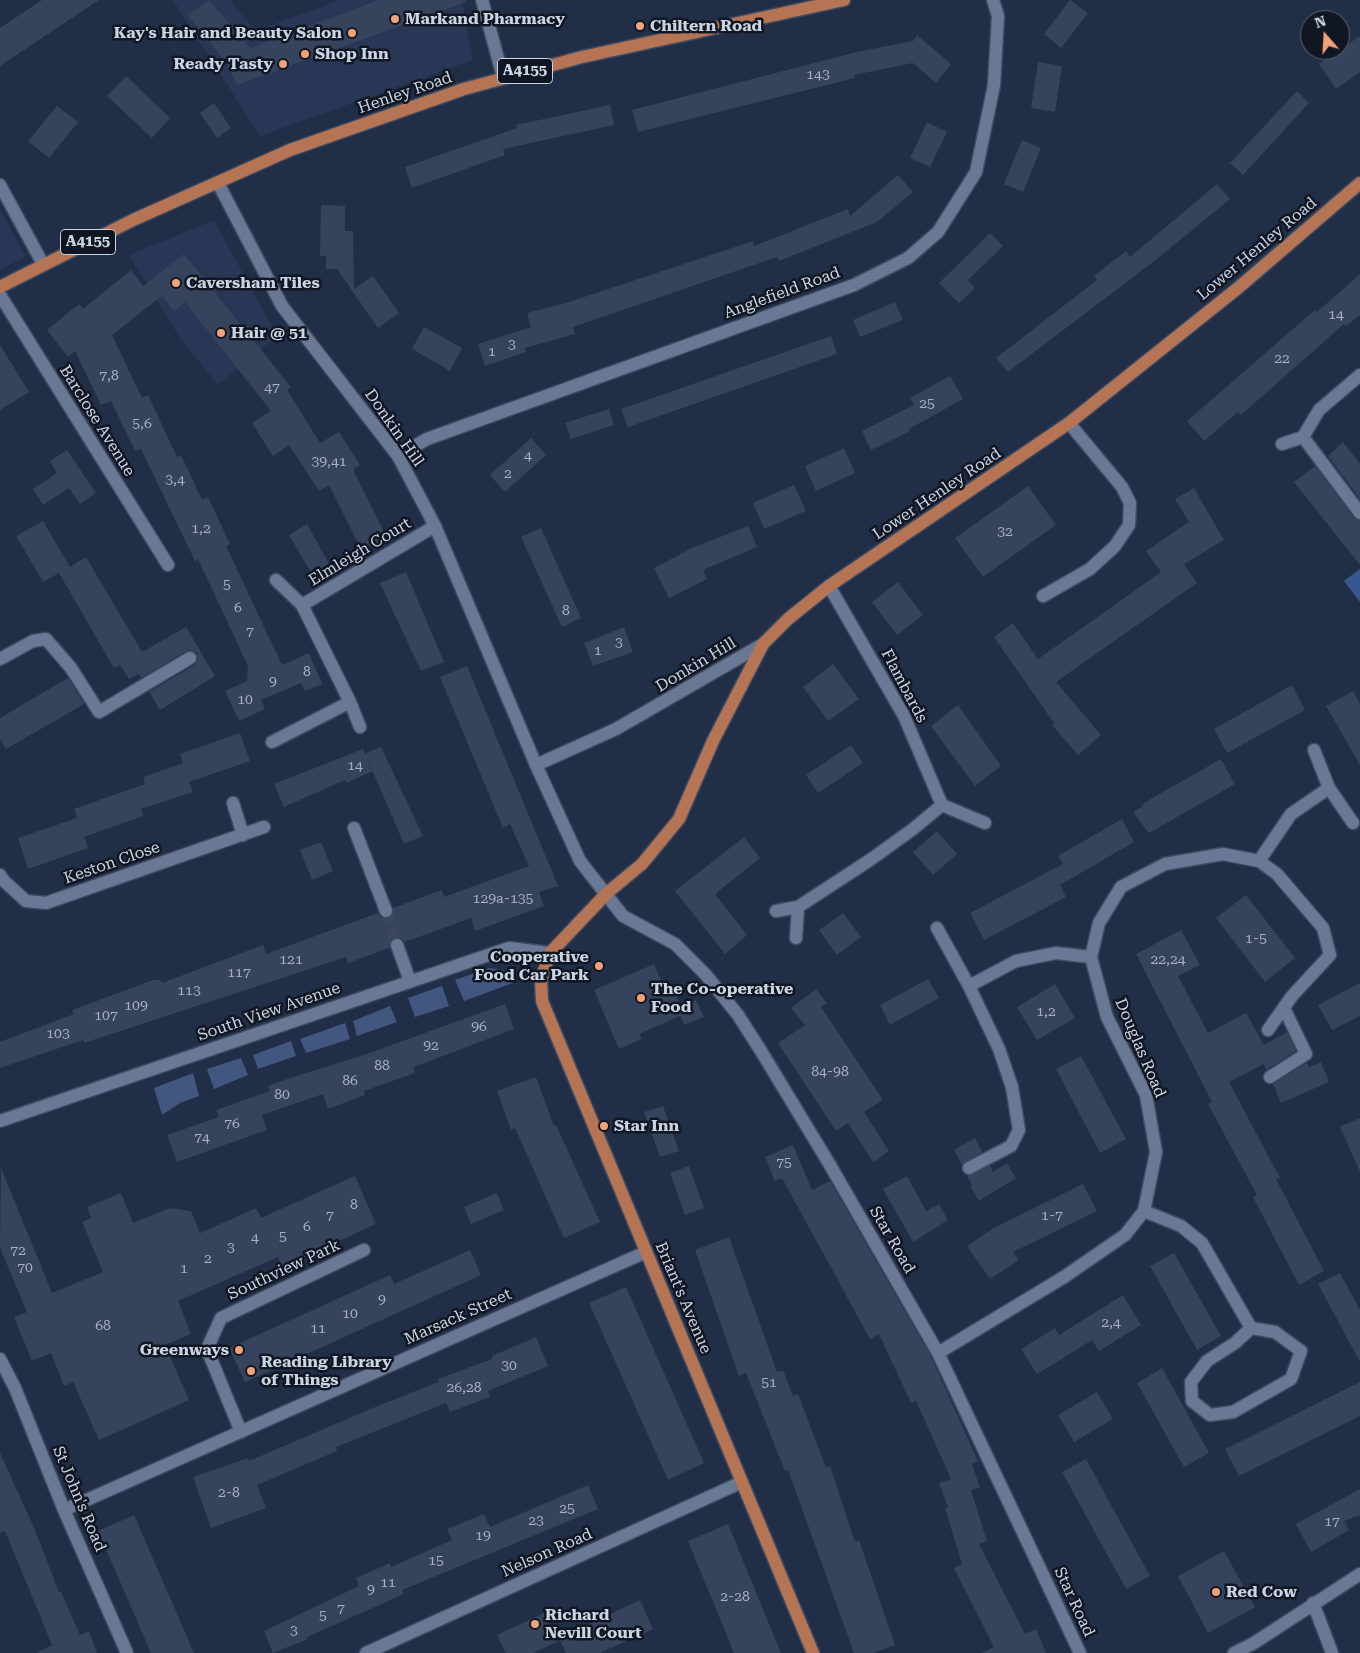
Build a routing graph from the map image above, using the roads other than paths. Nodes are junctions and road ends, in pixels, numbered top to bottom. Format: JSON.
{"nodes":[{"id":1,"x":482,"y":0,"type":"edge"},
{"id":2,"x":844,"y":0,"type":"edge"},
{"id":3,"x":993,"y":0,"type":"edge"},
{"id":4,"x":504,"y":77,"type":"junction"},
{"id":5,"x":218,"y":183,"type":"junction"},
{"id":6,"x":1360,"y":183,"type":"edge"},
{"id":7,"x":0,"y":185,"type":"edge"},
{"id":8,"x":43,"y":264,"type":"junction"},
{"id":9,"x":0,"y":287,"type":"edge"},
{"id":10,"x":0,"y":295,"type":"edge"},
{"id":11,"x":1360,"y":375,"type":"edge"},
{"id":12,"x":1069,"y":423,"type":"junction"},
{"id":13,"x":1303,"y":437,"type":"junction"},
{"id":14,"x":1282,"y":444,"type":"dead end"},
{"id":15,"x":398,"y":456,"type":"junction"},
{"id":16,"x":1360,"y":513,"type":"edge"},
{"id":17,"x":436,"y":526,"type":"junction"},
{"id":18,"x":168,"y":564,"type":"dead end"},
{"id":19,"x":276,"y":580,"type":"dead end"},
{"id":20,"x":829,"y":586,"type":"junction"},
{"id":21,"x":1043,"y":596,"type":"dead end"},
{"id":22,"x":302,"y":605,"type":"junction"},
{"id":23,"x":763,"y":644,"type":"junction"},
{"id":24,"x":0,"y":658,"type":"edge"},
{"id":25,"x":190,"y":658,"type":"dead end"},
{"id":26,"x":350,"y":702,"type":"junction"},
{"id":27,"x":360,"y":727,"type":"dead end"},
{"id":28,"x":272,"y":742,"type":"dead end"},
{"id":29,"x":1314,"y":750,"type":"dead end"},
{"id":30,"x":536,"y":765,"type":"junction"},
{"id":31,"x":1329,"y":788,"type":"junction"},
{"id":32,"x":233,"y":803,"type":"dead end"},
{"id":33,"x":942,"y":805,"type":"junction"},
{"id":34,"x":984,"y":823,"type":"dead end"},
{"id":35,"x":1354,"y":823,"type":"dead end"},
{"id":36,"x":264,"y":827,"type":"dead end"},
{"id":37,"x":354,"y":828,"type":"dead end"},
{"id":38,"x":242,"y":835,"type":"junction"},
{"id":39,"x":1259,"y":861,"type":"junction"},
{"id":40,"x":0,"y":875,"type":"edge"},
{"id":41,"x":607,"y":893,"type":"junction"},
{"id":42,"x":798,"y":907,"type":"junction"},
{"id":43,"x":386,"y":911,"type":"tunnel mouth"},
{"id":44,"x":776,"y":911,"type":"dead end"},
{"id":45,"x":937,"y":928,"type":"dead end"},
{"id":46,"x":796,"y":938,"type":"dead end"},
{"id":47,"x":397,"y":945,"type":"tunnel mouth"},
{"id":48,"x":550,"y":952,"type":"junction"},
{"id":49,"x":1091,"y":957,"type":"junction"},
{"id":50,"x":410,"y":981,"type":"junction"},
{"id":51,"x":969,"y":986,"type":"junction"},
{"id":52,"x":1284,"y":1008,"type":"junction"},
{"id":53,"x":1268,"y":1030,"type":"dead end"},
{"id":54,"x":1270,"y":1076,"type":"dead end"},
{"id":55,"x":0,"y":1121,"type":"edge"},
{"id":56,"x":969,"y":1168,"type":"dead end"},
{"id":57,"x":1144,"y":1211,"type":"junction"},
{"id":58,"x":364,"y":1250,"type":"dead end"},
{"id":59,"x":646,"y":1252,"type":"junction"},
{"id":60,"x":1251,"y":1328,"type":"junction"},
{"id":61,"x":938,"y":1353,"type":"junction"},
{"id":62,"x":0,"y":1359,"type":"edge"},
{"id":63,"x":241,"y":1432,"type":"junction"},
{"id":64,"x":742,"y":1482,"type":"junction"},
{"id":65,"x":64,"y":1510,"type":"junction"},
{"id":66,"x":1360,"y":1574,"type":"edge"},
{"id":67,"x":1313,"y":1603,"type":"junction"},
{"id":68,"x":127,"y":1653,"type":"edge"},
{"id":69,"x":366,"y":1653,"type":"edge"},
{"id":70,"x":813,"y":1653,"type":"edge"},
{"id":71,"x":1080,"y":1653,"type":"edge"},
{"id":72,"x":1234,"y":1653,"type":"edge"},
{"id":73,"x":1332,"y":1653,"type":"edge"}],
"edges":[{"from":1,"to":4,"type":"street"},
{"from":2,"to":4,"type":"main road","name":"Henley Road","number":"A4155"},
{"from":3,"to":15,"type":"street","name":"Anglefield Road"},
{"from":4,"to":5,"type":"main road","name":"Henley Road","number":"A4155"},
{"from":5,"to":8,"type":"main road","name":"Henley Road","number":"A4155"},
{"from":5,"to":15,"type":"street","name":"Donkin Hill"},
{"from":6,"to":12,"type":"main road","name":"Lower Henley Road"},
{"from":7,"to":8,"type":"street"},
{"from":8,"to":9,"type":"main road","name":"Henley Road","number":"A4155"},
{"from":10,"to":18,"type":"street","name":"Barclose Avenue"},
{"from":11,"to":13,"type":"street"},
{"from":12,"to":20,"type":"main road","name":"Lower Henley Road"},
{"from":12,"to":21,"type":"street"},
{"from":13,"to":14,"type":"street"},
{"from":13,"to":16,"type":"street"},
{"from":15,"to":17,"type":"street","name":"Donkin Hill"},
{"from":17,"to":22,"type":"street","name":"Elmleigh Court"},
{"from":17,"to":30,"type":"street","name":"Donkin Hill"},
{"from":19,"to":22,"type":"street","name":"Elmleigh Court"},
{"from":20,"to":23,"type":"main road","name":"Lower Henley Road"},
{"from":20,"to":33,"type":"street","name":"Flambards"},
{"from":22,"to":26,"type":"street","name":"Elmleigh Court"},
{"from":23,"to":30,"type":"street","name":"Donkin Hill"},
{"from":23,"to":41,"type":"main road","name":"Lower Henley Road"},
{"from":24,"to":25,"type":"street"},
{"from":26,"to":27,"type":"street","name":"Elmleigh Court"},
{"from":26,"to":28,"type":"street"},
{"from":29,"to":31,"type":"street"},
{"from":30,"to":41,"type":"street","name":"Donkin Hill"},
{"from":31,"to":35,"type":"street"},
{"from":31,"to":39,"type":"street"},
{"from":32,"to":38,"type":"street"},
{"from":33,"to":34,"type":"street"},
{"from":33,"to":42,"type":"street"},
{"from":36,"to":38,"type":"street","name":"Keston Close"},
{"from":37,"to":43,"type":"street"},
{"from":38,"to":40,"type":"street","name":"Keston Close"},
{"from":39,"to":49,"type":"street","name":"Douglas Road"},
{"from":39,"to":52,"type":"street"},
{"from":41,"to":48,"type":"main road"},
{"from":41,"to":61,"type":"street","name":"Star Road"},
{"from":42,"to":44,"type":"street"},
{"from":42,"to":46,"type":"street"},
{"from":45,"to":51,"type":"street"},
{"from":47,"to":50,"type":"street"},
{"from":48,"to":50,"type":"street","name":"South View Avenue"},
{"from":48,"to":59,"type":"main road","name":"Briant's Avenue"},
{"from":49,"to":51,"type":"street"},
{"from":49,"to":57,"type":"street","name":"Douglas Road"},
{"from":50,"to":55,"type":"street","name":"South View Avenue"},
{"from":51,"to":56,"type":"street"},
{"from":52,"to":53,"type":"street"},
{"from":52,"to":54,"type":"street"},
{"from":57,"to":60,"type":"street"},
{"from":57,"to":61,"type":"street","name":"Douglas Road"},
{"from":58,"to":63,"type":"street","name":"Southview Park"},
{"from":59,"to":63,"type":"street","name":"Marsack Street"},
{"from":59,"to":64,"type":"main road","name":"Briant's Avenue"},
{"from":60,"to":60,"type":"street"},
{"from":61,"to":71,"type":"street","name":"Star Road"},
{"from":62,"to":65,"type":"street","name":"St John's Road"},
{"from":63,"to":65,"type":"street","name":"Marsack Street"},
{"from":64,"to":69,"type":"street","name":"Nelson Road"},
{"from":64,"to":70,"type":"main road","name":"Briant's Avenue"},
{"from":65,"to":68,"type":"street","name":"St John's Road"},
{"from":66,"to":67,"type":"street"},
{"from":67,"to":72,"type":"street"},
{"from":67,"to":73,"type":"street"}]}
